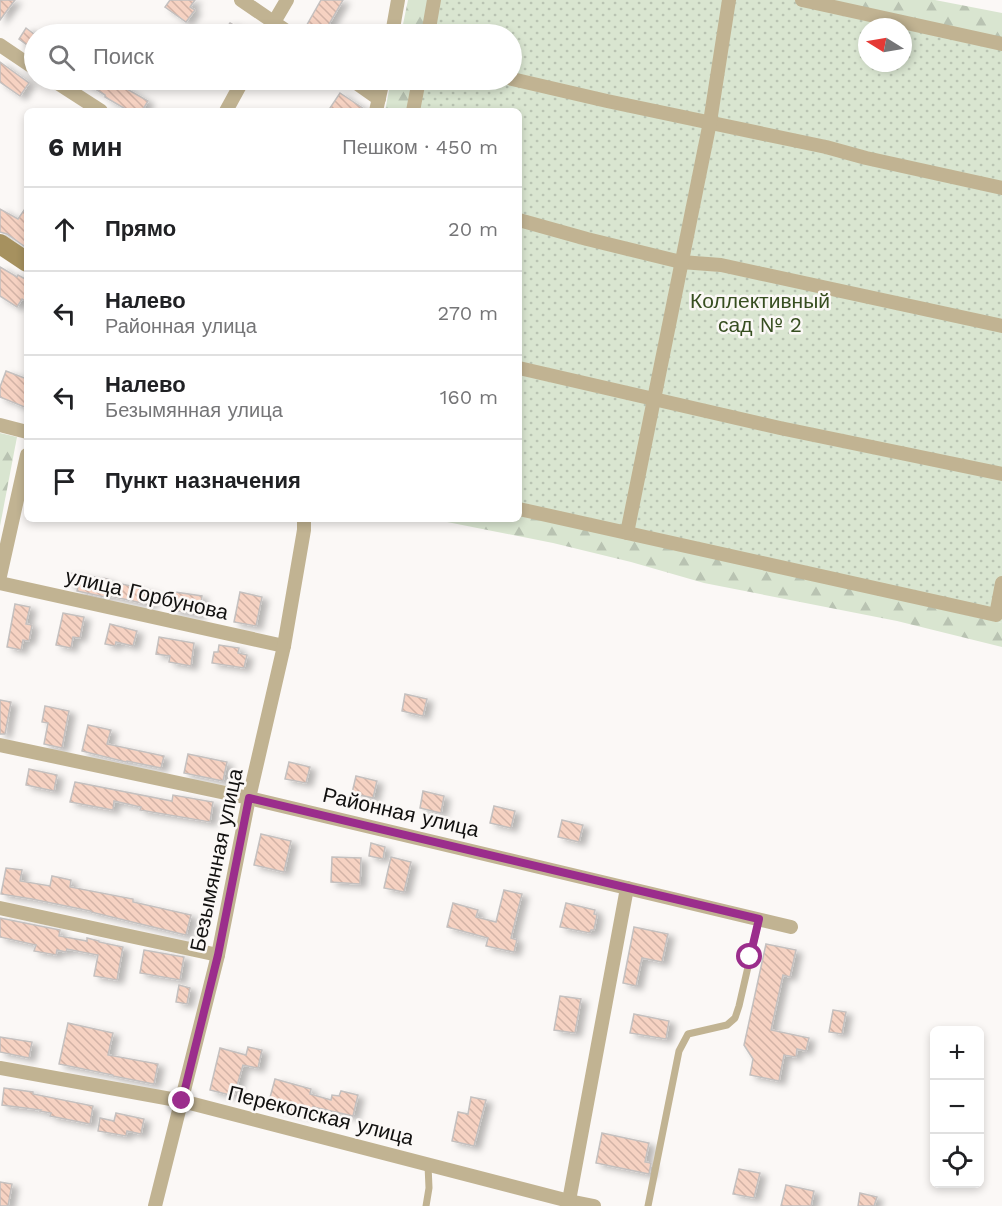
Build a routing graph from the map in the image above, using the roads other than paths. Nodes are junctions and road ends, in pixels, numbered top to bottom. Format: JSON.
{"nodes":[{"id":1,"x":241,"y":0,"type":"edge"},
{"id":2,"x":287,"y":0,"type":"edge"},
{"id":3,"x":399,"y":0,"type":"edge"},
{"id":4,"x":434,"y":0,"type":"edge"},
{"id":5,"x":729,"y":0,"type":"edge"},
{"id":6,"x":802,"y":0,"type":"edge"},
{"id":7,"x":274,"y":21,"type":"junction"},
{"id":8,"x":272,"y":24,"type":"edge"},
{"id":9,"x":278,"y":24,"type":"edge"},
{"id":10,"x":394,"y":24,"type":"edge"},
{"id":11,"x":430,"y":24,"type":"edge"},
{"id":12,"x":1002,"y":44,"type":"edge"},
{"id":13,"x":0,"y":45,"type":"edge"},
{"id":14,"x":24,"y":61,"type":"edge"},
{"id":15,"x":522,"y":81,"type":"edge"},
{"id":16,"x":68,"y":90,"type":"edge"},
{"id":17,"x":238,"y":90,"type":"edge"},
{"id":18,"x":362,"y":90,"type":"edge"},
{"id":19,"x":381,"y":90,"type":"edge"},
{"id":20,"x":417,"y":90,"type":"edge"},
{"id":21,"x":377,"y":105,"type":"edge"},
{"id":22,"x":96,"y":108,"type":"edge"},
{"id":23,"x":228,"y":108,"type":"edge"},
{"id":24,"x":413,"y":108,"type":"edge"},
{"id":25,"x":710,"y":122,"type":"junction"},
{"id":26,"x":1002,"y":188,"type":"edge"},
{"id":27,"x":522,"y":221,"type":"edge"},
{"id":28,"x":0,"y":244,"type":"edge"},
{"id":29,"x":24,"y":259,"type":"edge"},
{"id":30,"x":681,"y":262,"type":"junction"},
{"id":31,"x":1002,"y":326,"type":"edge"},
{"id":32,"x":522,"y":369,"type":"edge"},
{"id":33,"x":655,"y":399,"type":"junction"},
{"id":34,"x":0,"y":425,"type":"edge"},
{"id":35,"x":24,"y":431,"type":"edge"},
{"id":36,"x":24,"y":468,"type":"edge"},
{"id":37,"x":1002,"y":474,"type":"edge"},
{"id":38,"x":522,"y":510,"type":"edge"},
{"id":39,"x":304,"y":522,"type":"edge"},
{"id":40,"x":627,"y":533,"type":"junction"},
{"id":41,"x":0,"y":576,"type":"edge"},
{"id":42,"x":0,"y":583,"type":"edge"},
{"id":43,"x":1002,"y":583,"type":"edge"},
{"id":44,"x":284,"y":646,"type":"junction"},
{"id":45,"x":0,"y":745,"type":"edge"},
{"id":46,"x":249,"y":798,"type":"junction"},
{"id":47,"x":627,"y":888,"type":"junction"},
{"id":48,"x":0,"y":909,"type":"edge"},
{"id":49,"x":759,"y":919,"type":"junction"},
{"id":50,"x":791,"y":927,"type":"dead end"},
{"id":51,"x":218,"y":955,"type":"junction"},
{"id":52,"x":0,"y":1068,"type":"edge"},
{"id":53,"x":182,"y":1101,"type":"junction"},
{"id":54,"x":428,"y":1165,"type":"junction"},
{"id":55,"x":568,"y":1204,"type":"edge"},
{"id":56,"x":155,"y":1206,"type":"edge"},
{"id":57,"x":426,"y":1206,"type":"edge"},
{"id":58,"x":594,"y":1206,"type":"edge"},
{"id":59,"x":648,"y":1206,"type":"edge"}],
"edges":[{"from":1,"to":7,"type":"street"},
{"from":2,"to":7,"type":"street"},
{"from":3,"to":10,"type":"street"},
{"from":4,"to":11,"type":"street"},
{"from":5,"to":25,"type":"street"},
{"from":6,"to":12,"type":"street"},
{"from":7,"to":8,"type":"street"},
{"from":7,"to":9,"type":"street"},
{"from":13,"to":14,"type":"street"},
{"from":15,"to":25,"type":"street"},
{"from":16,"to":22,"type":"street"},
{"from":17,"to":23,"type":"street"},
{"from":18,"to":21,"type":"street"},
{"from":19,"to":21,"type":"street"},
{"from":20,"to":24,"type":"street"},
{"from":25,"to":26,"type":"street"},
{"from":25,"to":30,"type":"street"},
{"from":27,"to":30,"type":"street"},
{"from":28,"to":29,"type":"street"},
{"from":30,"to":31,"type":"street"},
{"from":30,"to":33,"type":"street"},
{"from":32,"to":33,"type":"street"},
{"from":33,"to":37,"type":"street"},
{"from":33,"to":40,"type":"street"},
{"from":34,"to":35,"type":"street"},
{"from":36,"to":41,"type":"street"},
{"from":38,"to":40,"type":"street"},
{"from":39,"to":44,"type":"street","name":"Безымянная улица"},
{"from":40,"to":43,"type":"street"},
{"from":42,"to":44,"type":"street","name":"улица Горбунова"},
{"from":44,"to":46,"type":"street","name":"Безымянная улица"},
{"from":45,"to":46,"type":"street","name":"Районная улица"},
{"from":46,"to":47,"type":"street","name":"Районная улица"},
{"from":46,"to":51,"type":"street","name":"Безымянная улица"},
{"from":47,"to":49,"type":"street","name":"Районная улица"},
{"from":47,"to":55,"type":"street"},
{"from":48,"to":51,"type":"street"},
{"from":49,"to":50,"type":"street","name":"Районная улица"},
{"from":49,"to":59,"type":"lane"},
{"from":51,"to":53,"type":"street","name":"Безымянная улица"},
{"from":52,"to":53,"type":"street","name":"Перекопская улица"},
{"from":53,"to":54,"type":"street","name":"Перекопская улица"},
{"from":53,"to":56,"type":"street","name":"Безымянная улица"},
{"from":54,"to":55,"type":"street","name":"Перекопская улица"},
{"from":54,"to":57,"type":"lane"},
{"from":55,"to":58,"type":"street","name":"Перекопская улица"}]}
